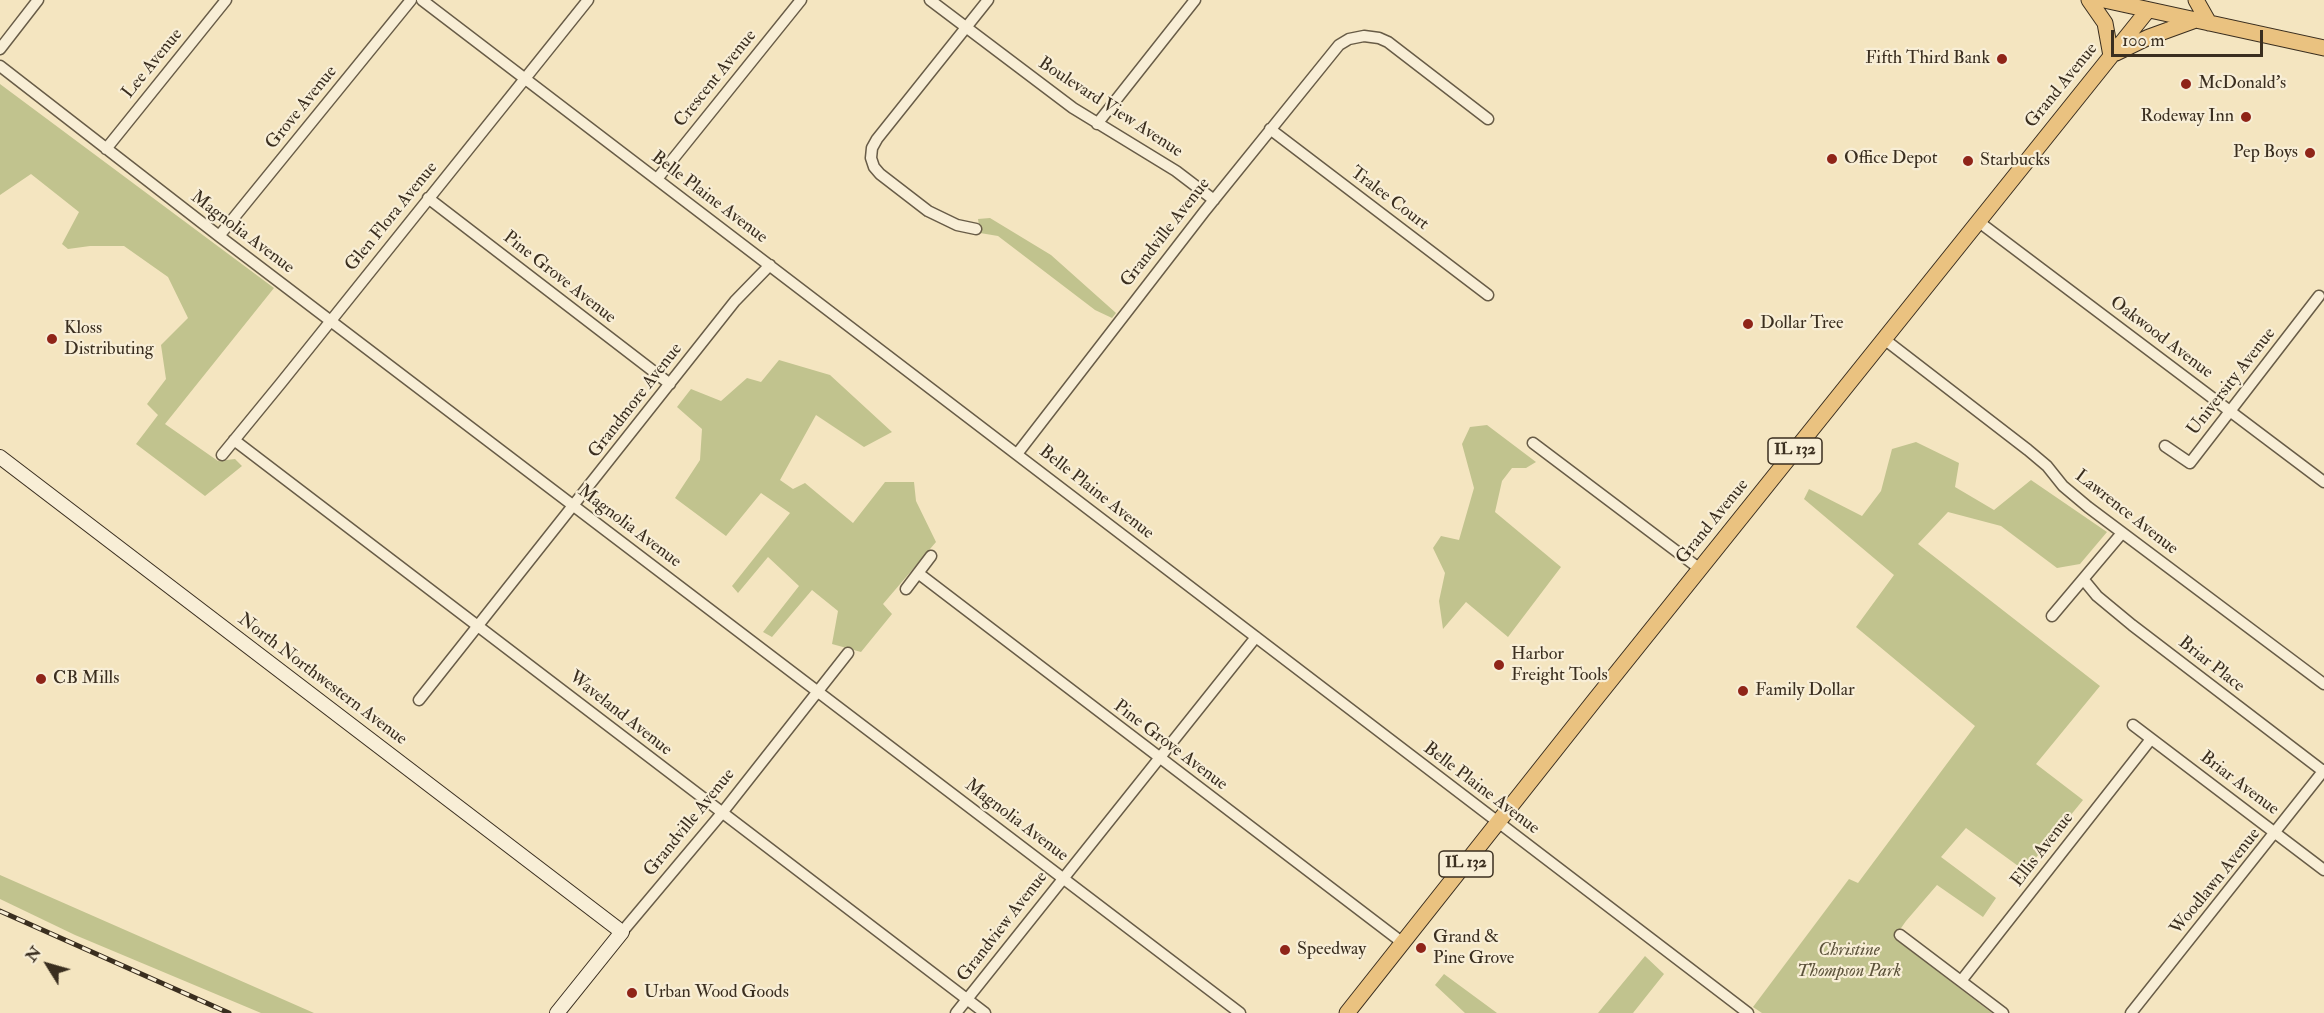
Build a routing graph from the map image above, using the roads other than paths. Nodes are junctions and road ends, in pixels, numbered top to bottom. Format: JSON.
{"nodes":[{"id":1,"x":38,"y":0,"type":"edge"},
{"id":2,"x":226,"y":0,"type":"edge"},
{"id":3,"x":411,"y":0,"type":"edge"},
{"id":4,"x":422,"y":0,"type":"edge"},
{"id":5,"x":588,"y":0,"type":"edge"},
{"id":6,"x":801,"y":0,"type":"edge"},
{"id":7,"x":930,"y":0,"type":"edge"},
{"id":8,"x":988,"y":0,"type":"edge"},
{"id":9,"x":1195,"y":0,"type":"edge"},
{"id":10,"x":2090,"y":0,"type":"edge"},
{"id":11,"x":2104,"y":0,"type":"edge"},
{"id":12,"x":2196,"y":0,"type":"edge"},
{"id":13,"x":2151,"y":5,"type":"edge"},
{"id":14,"x":2202,"y":21,"type":"junction"},
{"id":15,"x":966,"y":27,"type":"junction"},
{"id":16,"x":2324,"y":48,"type":"edge"},
{"id":17,"x":0,"y":49,"type":"edge"},
{"id":18,"x":2111,"y":56,"type":"junction"},
{"id":19,"x":0,"y":66,"type":"edge"},
{"id":20,"x":525,"y":78,"type":"junction"},
{"id":21,"x":1488,"y":118,"type":"dead end"},
{"id":22,"x":1097,"y":124,"type":"junction"},
{"id":23,"x":1270,"y":129,"type":"junction"},
{"id":24,"x":106,"y":149,"type":"junction"},
{"id":25,"x":657,"y":179,"type":"junction"},
{"id":26,"x":428,"y":198,"type":"junction"},
{"id":27,"x":1214,"y":200,"type":"junction"},
{"id":28,"x":1978,"y":222,"type":"junction"},
{"id":29,"x":976,"y":229,"type":"dead end"},
{"id":30,"x":219,"y":236,"type":"junction"},
{"id":31,"x":770,"y":265,"type":"junction"},
{"id":32,"x":1488,"y":295,"type":"dead end"},
{"id":33,"x":2319,"y":296,"type":"dead end"},
{"id":34,"x":331,"y":320,"type":"junction"},
{"id":35,"x":1884,"y":339,"type":"junction"},
{"id":36,"x":670,"y":384,"type":"junction"},
{"id":37,"x":2230,"y":410,"type":"junction"},
{"id":38,"x":234,"y":440,"type":"junction"},
{"id":39,"x":1533,"y":443,"type":"dead end"},
{"id":40,"x":2165,"y":446,"type":"dead end"},
{"id":41,"x":1017,"y":454,"type":"junction"},
{"id":42,"x":222,"y":455,"type":"dead end"},
{"id":43,"x":0,"y":457,"type":"edge"},
{"id":44,"x":2324,"y":482,"type":"edge"},
{"id":45,"x":574,"y":506,"type":"junction"},
{"id":46,"x":2122,"y":533,"type":"junction"},
{"id":47,"x":931,"y":556,"type":"dead end"},
{"id":48,"x":1700,"y":570,"type":"junction"},
{"id":49,"x":918,"y":573,"type":"junction"},
{"id":50,"x":2083,"y":579,"type":"junction"},
{"id":51,"x":906,"y":589,"type":"dead end"},
{"id":52,"x":2052,"y":616,"type":"dead end"},
{"id":53,"x":478,"y":626,"type":"junction"},
{"id":54,"x":1256,"y":637,"type":"junction"},
{"id":55,"x":848,"y":653,"type":"dead end"},
{"id":56,"x":2324,"y":684,"type":"edge"},
{"id":57,"x":818,"y":692,"type":"junction"},
{"id":58,"x":419,"y":700,"type":"dead end"},
{"id":59,"x":2133,"y":725,"type":"dead end"},
{"id":60,"x":2151,"y":739,"type":"junction"},
{"id":61,"x":1159,"y":758,"type":"junction"},
{"id":62,"x":2324,"y":770,"type":"edge"},
{"id":63,"x":722,"y":813,"type":"junction"},
{"id":64,"x":1498,"y":823,"type":"junction"},
{"id":65,"x":2276,"y":833,"type":"junction"},
{"id":66,"x":2324,"y":870,"type":"edge"},
{"id":67,"x":1063,"y":878,"type":"junction"},
{"id":68,"x":622,"y":932,"type":"junction"},
{"id":69,"x":1900,"y":934,"type":"dead end"},
{"id":70,"x":1403,"y":943,"type":"junction"},
{"id":71,"x":1961,"y":981,"type":"junction"},
{"id":72,"x":967,"y":999,"type":"junction"},
{"id":73,"x":1744,"y":1012,"type":"edge"},
{"id":74,"x":557,"y":1013,"type":"edge"},
{"id":75,"x":956,"y":1013,"type":"edge"},
{"id":76,"x":985,"y":1013,"type":"edge"},
{"id":77,"x":1239,"y":1013,"type":"edge"},
{"id":78,"x":1347,"y":1013,"type":"edge"},
{"id":79,"x":2003,"y":1013,"type":"edge"},
{"id":80,"x":2131,"y":1013,"type":"edge"}],
"edges":[{"from":1,"to":17,"type":"street"},
{"from":2,"to":24,"type":"street","name":"Lee Avenue"},
{"from":3,"to":30,"type":"street","name":"Grove Avenue"},
{"from":4,"to":20,"type":"street","name":"Belle Plaine Avenue"},
{"from":5,"to":20,"type":"street","name":"Glen Flora Avenue"},
{"from":6,"to":25,"type":"street","name":"Crescent Avenue"},
{"from":7,"to":15,"type":"street","name":"Boulevard View Avenue"},
{"from":8,"to":15,"type":"street"},
{"from":9,"to":22,"type":"street"},
{"from":10,"to":18,"type":"main road"},
{"from":11,"to":13,"type":"main road"},
{"from":12,"to":14,"type":"main road"},
{"from":13,"to":14,"type":"main road"},
{"from":13,"to":18,"type":"main road","name":"Grand Avenue","number":"IL 132"},
{"from":14,"to":16,"type":"main road"},
{"from":14,"to":18,"type":"main road"},
{"from":15,"to":22,"type":"street","name":"Boulevard View Avenue"},
{"from":15,"to":29,"type":"street"},
{"from":18,"to":28,"type":"main road","name":"Grand Avenue","number":"IL 132"},
{"from":19,"to":24,"type":"street","name":"Magnolia Avenue"},
{"from":20,"to":25,"type":"street","name":"Belle Plaine Avenue"},
{"from":20,"to":26,"type":"street","name":"Glen Flora Avenue"},
{"from":21,"to":23,"type":"street","name":"Grandville Avenue"},
{"from":22,"to":27,"type":"street","name":"Boulevard View Avenue"},
{"from":23,"to":27,"type":"street","name":"Grandville Avenue"},
{"from":23,"to":32,"type":"street","name":"Tralee Court"},
{"from":24,"to":30,"type":"street","name":"Magnolia Avenue"},
{"from":25,"to":31,"type":"street","name":"Belle Plaine Avenue"},
{"from":26,"to":34,"type":"street","name":"Glen Flora Avenue"},
{"from":26,"to":36,"type":"street","name":"Pine Grove Avenue"},
{"from":27,"to":41,"type":"street","name":"Grandville Avenue"},
{"from":28,"to":35,"type":"main road","name":"Grand Avenue","number":"IL 132"},
{"from":28,"to":37,"type":"street","name":"Oakwood Avenue"},
{"from":30,"to":34,"type":"street","name":"Magnolia Avenue"},
{"from":31,"to":36,"type":"street","name":"Grandmore Avenue"},
{"from":31,"to":41,"type":"street","name":"Belle Plaine Avenue"},
{"from":33,"to":37,"type":"street","name":"University Avenue"},
{"from":34,"to":38,"type":"street","name":"Glen Flora Avenue"},
{"from":34,"to":45,"type":"street","name":"Magnolia Avenue"},
{"from":35,"to":46,"type":"street","name":"Lawrence Avenue"},
{"from":35,"to":48,"type":"main road","name":"Grand Avenue","number":"IL 132"},
{"from":36,"to":45,"type":"street","name":"Grandmore Avenue"},
{"from":37,"to":40,"type":"street","name":"University Avenue"},
{"from":37,"to":44,"type":"street","name":"Oakwood Avenue"},
{"from":38,"to":42,"type":"street","name":"Glen Flora Avenue"},
{"from":38,"to":53,"type":"street","name":"Waveland Avenue"},
{"from":39,"to":48,"type":"street"},
{"from":41,"to":54,"type":"street","name":"Belle Plaine Avenue"},
{"from":43,"to":68,"type":"street","name":"North Northwestern Avenue"},
{"from":45,"to":53,"type":"street","name":"Grandmore Avenue"},
{"from":45,"to":57,"type":"street","name":"Magnolia Avenue"},
{"from":46,"to":50,"type":"street"},
{"from":46,"to":56,"type":"street","name":"Lawrence Avenue"},
{"from":47,"to":49,"type":"street"},
{"from":48,"to":64,"type":"main road","name":"Grand Avenue","number":"IL 132"},
{"from":49,"to":51,"type":"street"},
{"from":49,"to":61,"type":"street","name":"Pine Grove Avenue"},
{"from":50,"to":52,"type":"street"},
{"from":50,"to":62,"type":"street","name":"Briar Place"},
{"from":53,"to":58,"type":"street","name":"Grandmore Avenue"},
{"from":53,"to":63,"type":"street","name":"Waveland Avenue"},
{"from":54,"to":61,"type":"street","name":"Grandview Avenue"},
{"from":54,"to":64,"type":"street","name":"Belle Plaine Avenue"},
{"from":55,"to":57,"type":"street","name":"Grandville Avenue"},
{"from":57,"to":63,"type":"street","name":"Grandville Avenue"},
{"from":57,"to":67,"type":"street","name":"Magnolia Avenue"},
{"from":59,"to":60,"type":"street","name":"Briar Avenue"},
{"from":60,"to":65,"type":"street","name":"Briar Avenue"},
{"from":60,"to":71,"type":"street","name":"Ellis Avenue"},
{"from":61,"to":67,"type":"street","name":"Grandview Avenue"},
{"from":61,"to":70,"type":"street","name":"Pine Grove Avenue"},
{"from":62,"to":65,"type":"street","name":"Woodlawn Avenue"},
{"from":63,"to":68,"type":"street","name":"Grandville Avenue"},
{"from":63,"to":72,"type":"street","name":"Waveland Avenue"},
{"from":64,"to":70,"type":"main road","name":"Grand Avenue","number":"IL 132"},
{"from":64,"to":73,"type":"street","name":"Belle Plaine Avenue"},
{"from":65,"to":66,"type":"street","name":"Briar Avenue"},
{"from":65,"to":80,"type":"street","name":"Woodlawn Avenue"},
{"from":67,"to":72,"type":"street","name":"Grandview Avenue"},
{"from":67,"to":77,"type":"street","name":"Magnolia Avenue"},
{"from":68,"to":74,"type":"street","name":"Grandville Avenue"},
{"from":69,"to":71,"type":"street"},
{"from":70,"to":78,"type":"main road","name":"Grand Avenue","number":"IL 132"},
{"from":71,"to":79,"type":"street"},
{"from":72,"to":75,"type":"street","name":"Grandview Avenue"},
{"from":72,"to":76,"type":"street","name":"Waveland Avenue"}]}
